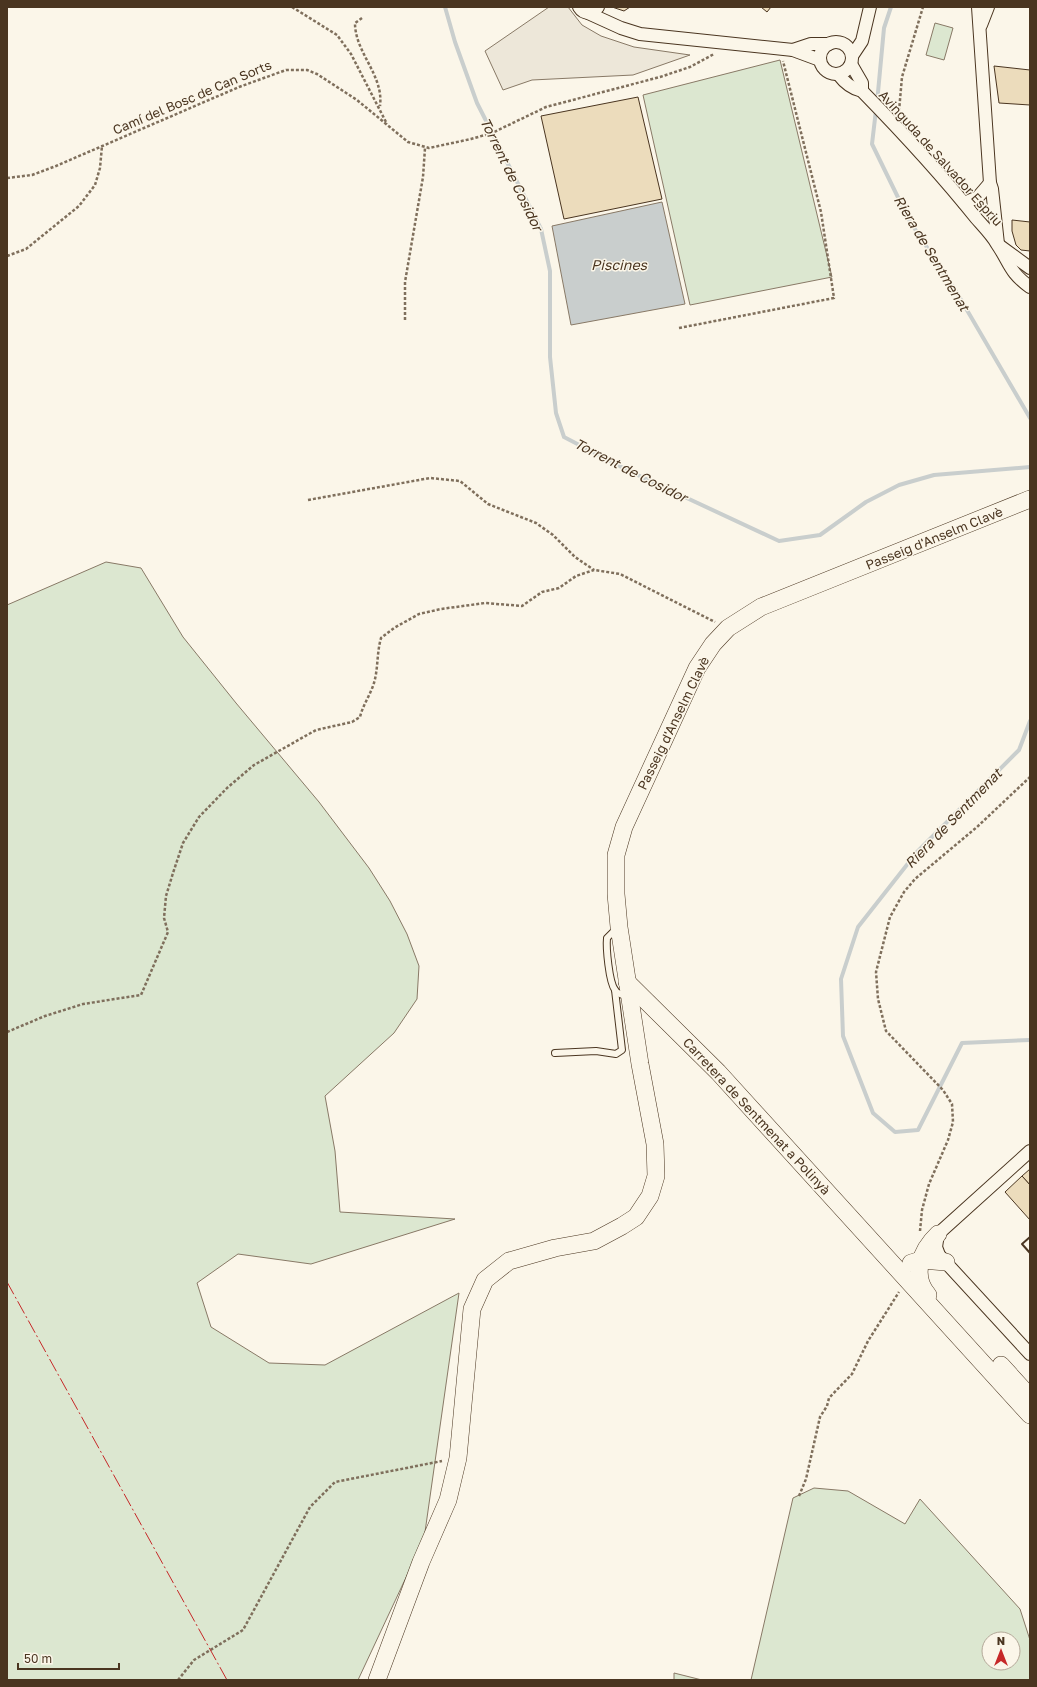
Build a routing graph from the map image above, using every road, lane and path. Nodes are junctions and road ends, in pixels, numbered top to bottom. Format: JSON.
{"nodes":[{"id":1,"x":292,"y":7,"type":"edge"},
{"id":2,"x":602,"y":7,"type":"edge"},
{"id":3,"x":870,"y":7,"type":"edge"},
{"id":4,"x":923,"y":7,"type":"edge"},
{"id":5,"x":978,"y":7,"type":"edge"},
{"id":6,"x":988,"y":7,"type":"edge"},
{"id":7,"x":589,"y":9,"type":"edge"},
{"id":8,"x":362,"y":18,"type":"dead end"},
{"id":9,"x":614,"y":25,"type":"junction"},
{"id":10,"x":979,"y":32,"type":"junction"},
{"id":11,"x":828,"y":44,"type":"junction"},
{"id":12,"x":732,"y":45,"type":"junction"},
{"id":13,"x":781,"y":49,"type":"junction"},
{"id":14,"x":793,"y":50,"type":"junction"},
{"id":15,"x":820,"y":60,"type":"junction"},
{"id":16,"x":852,"y":60,"type":"junction"},
{"id":17,"x":838,"y":74,"type":"junction"},
{"id":18,"x":862,"y":92,"type":"junction"},
{"id":19,"x":380,"y":108,"type":"junction"},
{"id":20,"x":894,"y":124,"type":"junction"},
{"id":21,"x":388,"y":125,"type":"junction"},
{"id":22,"x":102,"y":146,"type":"junction"},
{"id":23,"x":425,"y":148,"type":"junction"},
{"id":24,"x":7,"y":178,"type":"edge"},
{"id":25,"x":990,"y":183,"type":"junction"},
{"id":26,"x":964,"y":203,"type":"junction"},
{"id":27,"x":998,"y":244,"type":"junction"},
{"id":28,"x":7,"y":256,"type":"edge"},
{"id":29,"x":1030,"y":268,"type":"edge"},
{"id":30,"x":1030,"y":287,"type":"edge"},
{"id":31,"x":405,"y":320,"type":"dead end"},
{"id":32,"x":679,"y":328,"type":"dead end"},
{"id":33,"x":1030,"y":499,"type":"edge"},
{"id":34,"x":308,"y":500,"type":"dead end"},
{"id":35,"x":594,"y":570,"type":"junction"},
{"id":36,"x":728,"y":628,"type":"junction"},
{"id":37,"x":1030,"y":777,"type":"edge"},
{"id":38,"x":624,"y":990,"type":"junction"},
{"id":39,"x":7,"y":1032,"type":"edge"},
{"id":40,"x":555,"y":1053,"type":"dead end"},
{"id":41,"x":1030,"y":1151,"type":"edge"},
{"id":42,"x":938,"y":1234,"type":"junction"},
{"id":43,"x":924,"y":1253,"type":"junction"},
{"id":44,"x":946,"y":1262,"type":"junction"},
{"id":45,"x":905,"y":1272,"type":"junction"},
{"id":46,"x":922,"y":1283,"type":"junction"},
{"id":47,"x":939,"y":1314,"type":"junction"},
{"id":48,"x":1030,"y":1354,"type":"edge"},
{"id":49,"x":1030,"y":1397,"type":"edge"},
{"id":50,"x":1030,"y":1415,"type":"edge"},
{"id":51,"x":458,"y":1458,"type":"junction"},
{"id":52,"x":799,"y":1496,"type":"dead end"},
{"id":53,"x":178,"y":1680,"type":"edge"},
{"id":54,"x":377,"y":1680,"type":"edge"}],
"edges":[{"from":1,"to":19,"type":"path"},
{"from":2,"to":9,"type":"street"},
{"from":3,"to":16,"type":"street"},
{"from":4,"to":20,"type":"path"},
{"from":5,"to":10,"type":"street"},
{"from":6,"to":10,"type":"street"},
{"from":7,"to":9,"type":"street"},
{"from":8,"to":19,"type":"path"},
{"from":9,"to":12,"type":"street"},
{"from":10,"to":25,"type":"street"},
{"from":11,"to":14,"type":"street"},
{"from":11,"to":15,"type":"street"},
{"from":11,"to":16,"type":"street"},
{"from":12,"to":13,"type":"street"},
{"from":12,"to":23,"type":"path"},
{"from":13,"to":14,"type":"street"},
{"from":13,"to":32,"type":"path"},
{"from":14,"to":15,"type":"street"},
{"from":15,"to":17,"type":"street"},
{"from":16,"to":17,"type":"street"},
{"from":16,"to":18,"type":"street","name":"Avinguda de Salvador Espriu"},
{"from":17,"to":18,"type":"street","name":"Avinguda de Salvador Espriu"},
{"from":18,"to":20,"type":"street","name":"Avinguda de Salvador Espriu"},
{"from":19,"to":21,"type":"path"},
{"from":20,"to":26,"type":"street","name":"Avinguda de Salvador Espriu"},
{"from":21,"to":22,"type":"path","name":"Camí del Bosc de Can Sorts"},
{"from":21,"to":23,"type":"path","name":"Camí del Bosc de Can Sorts"},
{"from":22,"to":24,"type":"path","name":"Camí del Bosc de Can Sorts"},
{"from":22,"to":28,"type":"path"},
{"from":23,"to":31,"type":"path"},
{"from":25,"to":26,"type":"street"},
{"from":25,"to":27,"type":"street"},
{"from":26,"to":27,"type":"street","name":"Avinguda de Salvador Espriu"},
{"from":27,"to":29,"type":"street","name":"Avinguda de Salvador Espriu"},
{"from":27,"to":30,"type":"street","name":"Avinguda de Salvador Espriu"},
{"from":33,"to":36,"type":"main road","name":"Passeig d'Anselm Clavè"},
{"from":34,"to":35,"type":"path"},
{"from":35,"to":36,"type":"path"},
{"from":35,"to":39,"type":"path"},
{"from":36,"to":38,"type":"main road","name":"Passeig d'Anselm Clavè"},
{"from":37,"to":43,"type":"path"},
{"from":38,"to":40,"type":"lane"},
{"from":38,"to":45,"type":"main road","name":"Carretera de Sentmenat a Polinyà"},
{"from":38,"to":51,"type":"main road","name":"Passeig d'Anselm Clavè"},
{"from":41,"to":42,"type":"street"},
{"from":42,"to":43,"type":"main road"},
{"from":42,"to":44,"type":"street"},
{"from":43,"to":44,"type":"main road"},
{"from":43,"to":45,"type":"main road"},
{"from":43,"to":46,"type":"main road"},
{"from":44,"to":48,"type":"street"},
{"from":45,"to":46,"type":"main road","name":"Carretera de Sentmenat a Polinyà"},
{"from":45,"to":47,"type":"main road","name":"Carretera de Sentmenat a Polinyà"},
{"from":45,"to":52,"type":"path"},
{"from":46,"to":47,"type":"main road"},
{"from":46,"to":49,"type":"main road","name":"Carretera de Sentmenat a Polinyà"},
{"from":47,"to":50,"type":"main road","name":"Carretera de Sentmenat a Polinyà"},
{"from":51,"to":53,"type":"path"},
{"from":51,"to":54,"type":"main road","name":"Passeig d'Anselm Clavè"}]}
